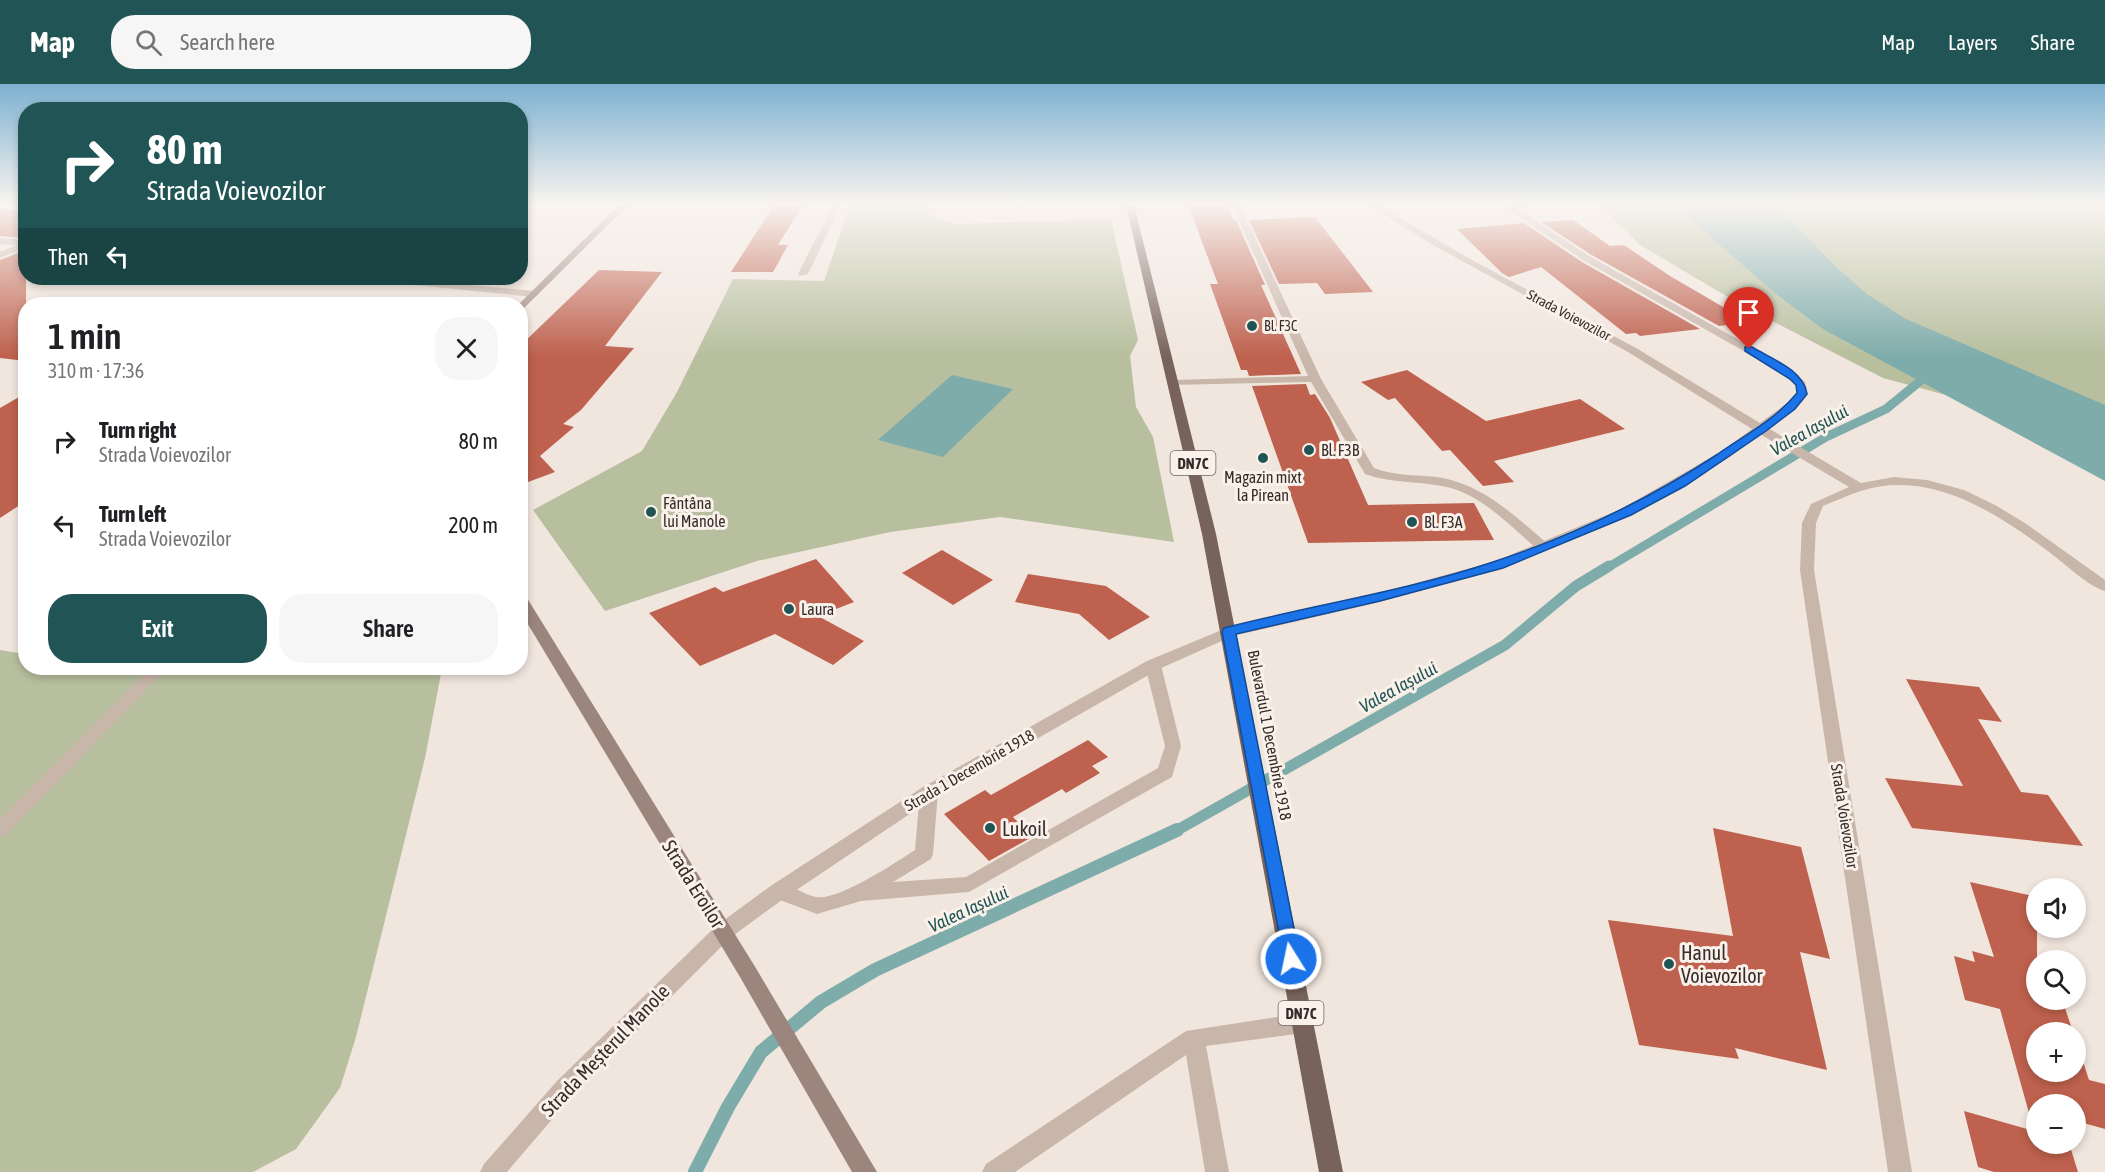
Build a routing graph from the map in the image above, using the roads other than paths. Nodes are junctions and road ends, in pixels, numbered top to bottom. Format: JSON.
{"nodes":[{"id":1,"x":573,"y":256,"type":"edge"},
{"id":2,"x":812,"y":256,"type":"edge"},
{"id":3,"x":1143,"y":256,"type":"edge"},
{"id":4,"x":1259,"y":256,"type":"edge"},
{"id":5,"x":1459,"y":256,"type":"edge"},
{"id":6,"x":1583,"y":256,"type":"edge"},
{"id":7,"x":803,"y":274,"type":"dead end"},
{"id":8,"x":443,"y":285,"type":"edge"},
{"id":9,"x":534,"y":294,"type":"junction"},
{"id":10,"x":528,"y":300,"type":"edge"},
{"id":11,"x":1315,"y":379,"type":"junction"},
{"id":12,"x":1174,"y":383,"type":"junction"},
{"id":13,"x":1762,"y":429,"type":"junction"},
{"id":14,"x":1859,"y":487,"type":"junction"},
{"id":15,"x":1543,"y":547,"type":"junction"},
{"id":16,"x":2105,"y":587,"type":"edge"},
{"id":17,"x":528,"y":611,"type":"edge"},
{"id":18,"x":1229,"y":632,"type":"junction"},
{"id":19,"x":1153,"y":665,"type":"junction"},
{"id":20,"x":152,"y":675,"type":"edge"},
{"id":21,"x":929,"y":792,"type":"junction"},
{"id":22,"x":0,"y":830,"type":"edge"},
{"id":23,"x":780,"y":891,"type":"junction"},
{"id":24,"x":861,"y":893,"type":"junction"},
{"id":25,"x":723,"y":932,"type":"junction"},
{"id":26,"x":1303,"y":1023,"type":"junction"},
{"id":27,"x":1194,"y":1038,"type":"junction"},
{"id":28,"x":492,"y":1172,"type":"edge"},
{"id":29,"x":865,"y":1172,"type":"edge"},
{"id":30,"x":994,"y":1172,"type":"edge"},
{"id":31,"x":1217,"y":1172,"type":"edge"},
{"id":32,"x":1331,"y":1172,"type":"edge"},
{"id":33,"x":1900,"y":1172,"type":"edge"}],
"edges":[{"from":1,"to":9,"type":"main road"},
{"from":2,"to":7,"type":"street"},
{"from":3,"to":12,"type":"main road","name":"Bulevardul 1 Decembrie 1918","number":"DN7C"},
{"from":4,"to":11,"type":"street"},
{"from":5,"to":13,"type":"street","name":"Strada Voievozilor"},
{"from":6,"to":13,"type":"street"},
{"from":8,"to":9,"type":"street"},
{"from":9,"to":10,"type":"main road"},
{"from":11,"to":12,"type":"street"},
{"from":11,"to":15,"type":"street"},
{"from":12,"to":18,"type":"main road","name":"Bulevardul 1 Decembrie 1918","number":"DN7C"},
{"from":13,"to":14,"type":"street","name":"Strada Voievozilor"},
{"from":13,"to":15,"type":"street"},
{"from":14,"to":16,"type":"street","name":"Strada Voievozilor"},
{"from":14,"to":33,"type":"street","name":"Strada Voievozilor"},
{"from":15,"to":18,"type":"street"},
{"from":17,"to":25,"type":"main road","name":"Strada Eroilor"},
{"from":18,"to":19,"type":"street","name":"Strada 1 Decembrie 1918"},
{"from":18,"to":26,"type":"main road","name":"Bulevardul 1 Decembrie 1918","number":"DN7C"},
{"from":19,"to":21,"type":"street","name":"Strada 1 Decembrie 1918"},
{"from":19,"to":24,"type":"street"},
{"from":20,"to":22,"type":"street"},
{"from":21,"to":23,"type":"street","name":"Strada 1 Decembrie 1918"},
{"from":21,"to":24,"type":"street"},
{"from":23,"to":24,"type":"street"},
{"from":23,"to":25,"type":"street","name":"Strada 1 Decembrie 1918"},
{"from":25,"to":28,"type":"street","name":"Strada Meșterul Manole"},
{"from":25,"to":29,"type":"main road","name":"Strada Eroilor"},
{"from":26,"to":27,"type":"street"},
{"from":26,"to":32,"type":"main road","name":"Bulevardul 1 Decembrie 1918","number":"DN7C"},
{"from":27,"to":30,"type":"street"},
{"from":27,"to":31,"type":"street"}]}
